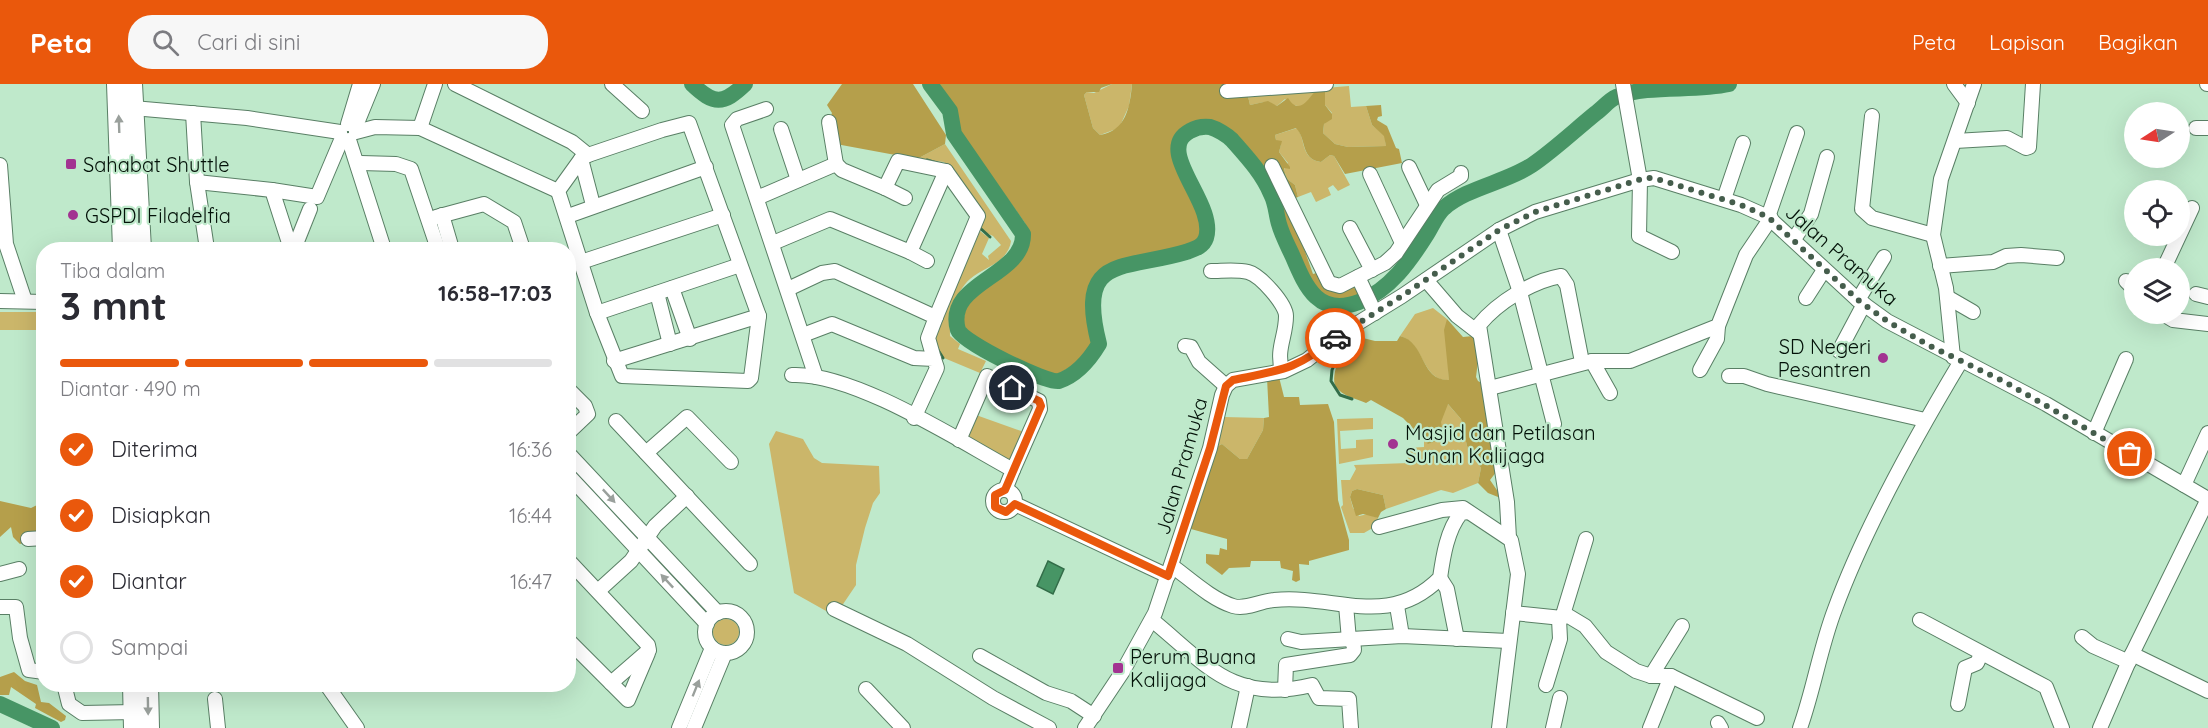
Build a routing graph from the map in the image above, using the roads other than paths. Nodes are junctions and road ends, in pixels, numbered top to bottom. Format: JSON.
{"nodes":[{"id":1,"x":117,"y":84,"type":"edge"},
{"id":2,"x":132,"y":84,"type":"edge"},
{"id":3,"x":360,"y":84,"type":"edge"},
{"id":4,"x":373,"y":84,"type":"edge"},
{"id":5,"x":435,"y":84,"type":"edge"},
{"id":6,"x":455,"y":84,"type":"edge"},
{"id":7,"x":612,"y":84,"type":"edge"},
{"id":8,"x":1326,"y":84,"type":"edge"},
{"id":9,"x":1623,"y":84,"type":"edge"},
{"id":10,"x":1954,"y":84,"type":"edge"},
{"id":11,"x":1974,"y":84,"type":"edge"},
{"id":12,"x":2034,"y":84,"type":"edge"},
{"id":13,"x":1264,"y":87,"type":"edge"},
{"id":14,"x":1227,"y":92,"type":"dead end"},
{"id":15,"x":1968,"y":103,"type":"junction"},
{"id":16,"x":133,"y":108,"type":"junction"},
{"id":17,"x":766,"y":108,"type":"dead end"},
{"id":18,"x":642,"y":111,"type":"dead end"},
{"id":19,"x":194,"y":113,"type":"junction"},
{"id":20,"x":1872,"y":116,"type":"dead end"},
{"id":21,"x":829,"y":122,"type":"dead end"},
{"id":22,"x":420,"y":128,"type":"junction"},
{"id":23,"x":781,"y":129,"type":"dead end"},
{"id":24,"x":348,"y":132,"type":"junction"},
{"id":25,"x":1797,"y":133,"type":"dead end"},
{"id":26,"x":1955,"y":141,"type":"junction"},
{"id":27,"x":1743,"y":143,"type":"dead end"},
{"id":28,"x":584,"y":157,"type":"junction"},
{"id":29,"x":1827,"y":157,"type":"dead end"},
{"id":30,"x":360,"y":163,"type":"dead end"},
{"id":31,"x":836,"y":164,"type":"junction"},
{"id":32,"x":0,"y":165,"type":"edge"},
{"id":33,"x":1272,"y":166,"type":"dead end"},
{"id":34,"x":706,"y":167,"type":"junction"},
{"id":35,"x":1409,"y":167,"type":"dead end"},
{"id":36,"x":946,"y":171,"type":"junction"},
{"id":37,"x":1461,"y":173,"type":"dead end"},
{"id":38,"x":1370,"y":174,"type":"dead end"},
{"id":39,"x":798,"y":180,"type":"junction"},
{"id":40,"x":1640,"y":180,"type":"junction"},
{"id":41,"x":197,"y":182,"type":"junction"},
{"id":42,"x":885,"y":189,"type":"junction"},
{"id":43,"x":272,"y":190,"type":"junction"},
{"id":44,"x":558,"y":191,"type":"junction"},
{"id":45,"x":757,"y":198,"type":"junction"},
{"id":46,"x":904,"y":198,"type":"dead end"},
{"id":47,"x":1724,"y":199,"type":"junction"},
{"id":48,"x":1427,"y":205,"type":"junction"},
{"id":49,"x":593,"y":206,"type":"junction"},
{"id":50,"x":2192,"y":208,"type":"dead end"},
{"id":51,"x":310,"y":209,"type":"dead end"},
{"id":52,"x":723,"y":215,"type":"junction"},
{"id":53,"x":568,"y":216,"type":"junction"},
{"id":54,"x":1769,"y":217,"type":"junction"},
{"id":55,"x":1350,"y":228,"type":"dead end"},
{"id":56,"x":1499,"y":230,"type":"junction"},
{"id":57,"x":1933,"y":235,"type":"junction"},
{"id":58,"x":1794,"y":239,"type":"junction"},
{"id":59,"x":123,"y":242,"type":"edge"},
{"id":60,"x":141,"y":242,"type":"edge"},
{"id":61,"x":206,"y":242,"type":"edge"},
{"id":62,"x":290,"y":242,"type":"edge"},
{"id":63,"x":295,"y":242,"type":"edge"},
{"id":64,"x":382,"y":242,"type":"edge"},
{"id":65,"x":436,"y":242,"type":"edge"},
{"id":66,"x":449,"y":242,"type":"edge"},
{"id":67,"x":519,"y":242,"type":"edge"},
{"id":68,"x":575,"y":242,"type":"edge"},
{"id":69,"x":773,"y":243,"type":"junction"},
{"id":70,"x":1402,"y":243,"type":"junction"},
{"id":71,"x":576,"y":244,"type":"edge"},
{"id":72,"x":910,"y":252,"type":"junction"},
{"id":73,"x":1672,"y":252,"type":"dead end"},
{"id":74,"x":1884,"y":257,"type":"dead end"},
{"id":75,"x":2057,"y":258,"type":"dead end"},
{"id":76,"x":2169,"y":258,"type":"edge"},
{"id":77,"x":927,"y":261,"type":"dead end"},
{"id":78,"x":581,"y":262,"type":"junction"},
{"id":79,"x":740,"y":265,"type":"junction"},
{"id":80,"x":1940,"y":266,"type":"junction"},
{"id":81,"x":1372,"y":270,"type":"junction"},
{"id":82,"x":1824,"y":270,"type":"junction"},
{"id":83,"x":1210,"y":271,"type":"dead end"},
{"id":84,"x":1426,"y":280,"type":"junction"},
{"id":85,"x":1360,"y":282,"type":"junction"},
{"id":86,"x":672,"y":288,"type":"junction"},
{"id":87,"x":788,"y":289,"type":"junction"},
{"id":88,"x":1520,"y":292,"type":"junction"},
{"id":89,"x":657,"y":293,"type":"junction"},
{"id":90,"x":1947,"y":297,"type":"junction"},
{"id":91,"x":1806,"y":298,"type":"dead end"},
{"id":92,"x":0,"y":301,"type":"edge"},
{"id":93,"x":25,"y":301,"type":"junction"},
{"id":94,"x":36,"y":302,"type":"edge"},
{"id":95,"x":1861,"y":302,"type":"junction"},
{"id":96,"x":1374,"y":311,"type":"junction"},
{"id":97,"x":1973,"y":312,"type":"dead end"},
{"id":98,"x":597,"y":313,"type":"junction"},
{"id":99,"x":759,"y":316,"type":"junction"},
{"id":100,"x":936,"y":317,"type":"junction"},
{"id":101,"x":2190,"y":322,"type":"edge"},
{"id":102,"x":2208,"y":324,"type":"edge"},
{"id":103,"x":1718,"y":326,"type":"junction"},
{"id":104,"x":1479,"y":333,"type":"junction"},
{"id":105,"x":803,"y":335,"type":"junction"},
{"id":106,"x":690,"y":339,"type":"junction"},
{"id":107,"x":670,"y":344,"type":"junction"},
{"id":108,"x":1185,"y":346,"type":"dead end"},
{"id":109,"x":1839,"y":351,"type":"dead end"},
{"id":110,"x":934,"y":359,"type":"junction"},
{"id":111,"x":1957,"y":359,"type":"junction"},
{"id":112,"x":2126,"y":359,"type":"dead end"},
{"id":113,"x":614,"y":361,"type":"junction"},
{"id":114,"x":1587,"y":362,"type":"junction"},
{"id":115,"x":1700,"y":370,"type":"dead end"},
{"id":116,"x":1281,"y":371,"type":"junction"},
{"id":117,"x":1541,"y":374,"type":"junction"},
{"id":118,"x":792,"y":375,"type":"dead end"},
{"id":119,"x":1729,"y":376,"type":"dead end"},
{"id":120,"x":816,"y":377,"type":"junction"},
{"id":121,"x":1226,"y":386,"type":"junction"},
{"id":122,"x":1490,"y":388,"type":"junction"},
{"id":123,"x":1610,"y":393,"type":"dead end"},
{"id":124,"x":576,"y":397,"type":"edge"},
{"id":125,"x":585,"y":406,"type":"junction"},
{"id":126,"x":576,"y":414,"type":"edge"},
{"id":127,"x":914,"y":418,"type":"junction"},
{"id":128,"x":1925,"y":420,"type":"junction"},
{"id":129,"x":616,"y":421,"type":"dead end"},
{"id":130,"x":1554,"y":424,"type":"dead end"},
{"id":131,"x":576,"y":426,"type":"edge"},
{"id":132,"x":2094,"y":433,"type":"junction"},
{"id":133,"x":2208,"y":433,"type":"edge"},
{"id":134,"x":959,"y":440,"type":"junction"},
{"id":135,"x":646,"y":453,"type":"junction"},
{"id":136,"x":576,"y":462,"type":"edge"},
{"id":137,"x":731,"y":462,"type":"dead end"},
{"id":138,"x":1012,"y":470,"type":"junction"},
{"id":139,"x":576,"y":484,"type":"edge"},
{"id":140,"x":2184,"y":485,"type":"junction"},
{"id":141,"x":1005,"y":490,"type":"junction"},
{"id":142,"x":2207,"y":495,"type":"edge"},
{"id":143,"x":690,"y":499,"type":"junction"},
{"id":144,"x":1015,"y":504,"type":"junction"},
{"id":145,"x":1468,"y":512,"type":"junction"},
{"id":146,"x":1379,"y":527,"type":"dead end"},
{"id":147,"x":1509,"y":537,"type":"junction"},
{"id":148,"x":36,"y":538,"type":"edge"},
{"id":149,"x":648,"y":538,"type":"junction"},
{"id":150,"x":28,"y":539,"type":"dead end"},
{"id":151,"x":1586,"y":539,"type":"dead end"},
{"id":152,"x":637,"y":549,"type":"junction"},
{"id":153,"x":750,"y":564,"type":"dead end"},
{"id":154,"x":576,"y":568,"type":"edge"},
{"id":155,"x":19,"y":569,"type":"dead end"},
{"id":156,"x":1170,"y":571,"type":"junction"},
{"id":157,"x":0,"y":574,"type":"edge"},
{"id":158,"x":1440,"y":578,"type":"junction"},
{"id":159,"x":595,"y":588,"type":"junction"},
{"id":160,"x":1346,"y":604,"type":"junction"},
{"id":161,"x":1397,"y":606,"type":"junction"},
{"id":162,"x":0,"y":607,"type":"edge"},
{"id":163,"x":834,"y":609,"type":"dead end"},
{"id":164,"x":718,"y":613,"type":"junction"},
{"id":165,"x":1513,"y":613,"type":"junction"},
{"id":166,"x":1562,"y":616,"type":"junction"},
{"id":167,"x":1152,"y":620,"type":"junction"},
{"id":168,"x":1920,"y":620,"type":"dead end"},
{"id":169,"x":707,"y":624,"type":"junction"},
{"id":170,"x":1682,"y":626,"type":"dead end"},
{"id":171,"x":1402,"y":636,"type":"junction"},
{"id":172,"x":2082,"y":637,"type":"dead end"},
{"id":173,"x":1288,"y":639,"type":"dead end"},
{"id":174,"x":1457,"y":639,"type":"junction"},
{"id":175,"x":1351,"y":640,"type":"junction"},
{"id":176,"x":1508,"y":641,"type":"junction"},
{"id":177,"x":576,"y":648,"type":"edge"},
{"id":178,"x":712,"y":648,"type":"junction"},
{"id":179,"x":649,"y":650,"type":"junction"},
{"id":180,"x":725,"y":653,"type":"junction"},
{"id":181,"x":1981,"y":654,"type":"junction"},
{"id":182,"x":980,"y":656,"type":"dead end"},
{"id":183,"x":2131,"y":658,"type":"junction"},
{"id":184,"x":36,"y":671,"type":"edge"},
{"id":185,"x":1651,"y":676,"type":"junction"},
{"id":186,"x":1671,"y":676,"type":"junction"},
{"id":187,"x":611,"y":683,"type":"junction"},
{"id":188,"x":1546,"y":685,"type":"dead end"},
{"id":189,"x":1248,"y":686,"type":"junction"},
{"id":190,"x":866,"y":689,"type":"dead end"},
{"id":191,"x":1285,"y":690,"type":"junction"},
{"id":192,"x":2208,"y":691,"type":"edge"},
{"id":193,"x":66,"y":692,"type":"edge"},
{"id":194,"x":133,"y":692,"type":"edge"},
{"id":195,"x":148,"y":692,"type":"edge"},
{"id":196,"x":332,"y":692,"type":"edge"},
{"id":197,"x":1560,"y":698,"type":"dead end"},
{"id":198,"x":215,"y":699,"type":"dead end"},
{"id":199,"x":1958,"y":704,"type":"dead end"},
{"id":200,"x":1094,"y":716,"type":"junction"},
{"id":201,"x":1757,"y":718,"type":"dead end"},
{"id":202,"x":134,"y":720,"type":"edge"},
{"id":203,"x":149,"y":728,"type":"edge"},
{"id":204,"x":218,"y":728,"type":"edge"},
{"id":205,"x":357,"y":728,"type":"edge"},
{"id":206,"x":679,"y":728,"type":"edge"},
{"id":207,"x":694,"y":728,"type":"edge"},
{"id":208,"x":903,"y":728,"type":"edge"},
{"id":209,"x":1049,"y":728,"type":"edge"},
{"id":210,"x":1085,"y":728,"type":"edge"},
{"id":211,"x":1239,"y":728,"type":"edge"},
{"id":212,"x":1351,"y":728,"type":"edge"},
{"id":213,"x":1499,"y":728,"type":"edge"},
{"id":214,"x":1553,"y":728,"type":"edge"},
{"id":215,"x":1650,"y":728,"type":"edge"},
{"id":216,"x":1800,"y":728,"type":"edge"},
{"id":217,"x":2062,"y":728,"type":"edge"},
{"id":218,"x":2100,"y":728,"type":"edge"}],
"edges":[{"from":59,"to":1,"type":"highway","one_way":true},
{"from":2,"to":16,"type":"highway"},
{"from":3,"to":24,"type":"street"},
{"from":4,"to":24,"type":"street"},
{"from":5,"to":22,"type":"street"},
{"from":6,"to":28,"type":"street"},
{"from":7,"to":18,"type":"street"},
{"from":8,"to":13,"type":"street"},
{"from":9,"to":40,"type":"street"},
{"from":10,"to":15,"type":"street"},
{"from":11,"to":15,"type":"street"},
{"from":12,"to":26,"type":"street"},
{"from":13,"to":14,"type":"street"},
{"from":15,"to":26,"type":"street"},
{"from":16,"to":19,"type":"street"},
{"from":16,"to":60,"type":"highway"},
{"from":17,"to":45,"type":"street"},
{"from":19,"to":24,"type":"street"},
{"from":19,"to":41,"type":"street"},
{"from":20,"to":57,"type":"street"},
{"from":21,"to":31,"type":"street"},
{"from":22,"to":24,"type":"street"},
{"from":22,"to":44,"type":"street"},
{"from":23,"to":39,"type":"street"},
{"from":24,"to":43,"type":"street"},
{"from":24,"to":64,"type":"street"},
{"from":25,"to":54,"type":"street"},
{"from":26,"to":57,"type":"street"},
{"from":27,"to":47,"type":"street"},
{"from":28,"to":34,"type":"street"},
{"from":28,"to":44,"type":"street"},
{"from":28,"to":49,"type":"street"},
{"from":29,"to":58,"type":"street"},
{"from":30,"to":65,"type":"street"},
{"from":31,"to":39,"type":"street"},
{"from":31,"to":42,"type":"street"},
{"from":32,"to":93,"type":"street"},
{"from":33,"to":85,"type":"street"},
{"from":34,"to":49,"type":"street"},
{"from":34,"to":52,"type":"street"},
{"from":35,"to":48,"type":"street"},
{"from":36,"to":42,"type":"street"},
{"from":36,"to":72,"type":"street"},
{"from":36,"to":100,"type":"street"},
{"from":37,"to":48,"type":"street"},
{"from":38,"to":70,"type":"street"},
{"from":39,"to":45,"type":"street"},
{"from":40,"to":47,"type":"street","name":"Jalan Pramuka"},
{"from":40,"to":56,"type":"street","name":"Jalan Pramuka"},
{"from":40,"to":73,"type":"street"},
{"from":41,"to":43,"type":"street"},
{"from":41,"to":61,"type":"street"},
{"from":42,"to":46,"type":"street"},
{"from":43,"to":62,"type":"street"},
{"from":44,"to":53,"type":"street"},
{"from":45,"to":69,"type":"street"},
{"from":47,"to":54,"type":"street","name":"Jalan Pramuka"},
{"from":48,"to":70,"type":"street"},
{"from":49,"to":53,"type":"street"},
{"from":50,"to":76,"type":"street"},
{"from":51,"to":63,"type":"street"},
{"from":52,"to":78,"type":"street"},
{"from":52,"to":79,"type":"street"},
{"from":53,"to":68,"type":"street"},
{"from":54,"to":58,"type":"street","name":"Jalan Pramuka"},
{"from":54,"to":103,"type":"street"},
{"from":55,"to":81,"type":"street"},
{"from":56,"to":84,"type":"street","name":"Jalan Pramuka"},
{"from":56,"to":88,"type":"street"},
{"from":57,"to":80,"type":"street"},
{"from":58,"to":82,"type":"street","name":"Jalan Pramuka"},
{"from":66,"to":67,"type":"street"},
{"from":69,"to":72,"type":"street"},
{"from":69,"to":87,"type":"street"},
{"from":70,"to":81,"type":"street"},
{"from":71,"to":78,"type":"street"},
{"from":72,"to":77,"type":"street"},
{"from":74,"to":95,"type":"street"},
{"from":75,"to":80,"type":"street"},
{"from":78,"to":98,"type":"street"},
{"from":79,"to":86,"type":"street"},
{"from":79,"to":99,"type":"street"},
{"from":80,"to":90,"type":"street"},
{"from":81,"to":85,"type":"street"},
{"from":82,"to":91,"type":"street"},
{"from":82,"to":95,"type":"street","name":"Jalan Pramuka"},
{"from":83,"to":116,"type":"street"},
{"from":84,"to":96,"type":"street","name":"Jalan Pramuka"},
{"from":84,"to":104,"type":"street"},
{"from":85,"to":96,"type":"street"},
{"from":86,"to":89,"type":"street"},
{"from":86,"to":106,"type":"street"},
{"from":87,"to":100,"type":"street"},
{"from":87,"to":105,"type":"street"},
{"from":88,"to":104,"type":"street"},
{"from":88,"to":114,"type":"street"},
{"from":88,"to":117,"type":"street"},
{"from":89,"to":98,"type":"street"},
{"from":89,"to":107,"type":"street"},
{"from":90,"to":97,"type":"street"},
{"from":90,"to":111,"type":"street"},
{"from":92,"to":93,"type":"street"},
{"from":93,"to":94,"type":"street"},
{"from":95,"to":109,"type":"street"},
{"from":95,"to":111,"type":"street","name":"Jalan Pramuka"},
{"from":96,"to":116,"type":"street","name":"Jalan Pramuka"},
{"from":98,"to":113,"type":"street"},
{"from":99,"to":106,"type":"street"},
{"from":99,"to":113,"type":"street"},
{"from":100,"to":110,"type":"street"},
{"from":101,"to":102,"type":"street"},
{"from":103,"to":114,"type":"street"},
{"from":103,"to":115,"type":"street"},
{"from":104,"to":122,"type":"street"},
{"from":105,"to":110,"type":"street"},
{"from":105,"to":120,"type":"street"},
{"from":106,"to":107,"type":"street"},
{"from":107,"to":113,"type":"street"},
{"from":108,"to":121,"type":"street"},
{"from":110,"to":127,"type":"street"},
{"from":111,"to":128,"type":"street"},
{"from":111,"to":132,"type":"street","name":"Jalan Pramuka"},
{"from":112,"to":132,"type":"street"},
{"from":114,"to":117,"type":"street"},
{"from":114,"to":123,"type":"street"},
{"from":116,"to":121,"type":"street","name":"Jalan Pramuka"},
{"from":117,"to":122,"type":"street"},
{"from":117,"to":130,"type":"street"},
{"from":118,"to":120,"type":"street"},
{"from":119,"to":128,"type":"street"},
{"from":120,"to":127,"type":"street"},
{"from":121,"to":156,"type":"street","name":"Jalan Pramuka"},
{"from":122,"to":147,"type":"street"},
{"from":124,"to":125,"type":"street"},
{"from":125,"to":126,"type":"street"},
{"from":125,"to":131,"type":"street"},
{"from":127,"to":134,"type":"street"},
{"from":128,"to":216,"type":"street"},
{"from":129,"to":135,"type":"street"},
{"from":132,"to":140,"type":"street","name":"Jalan Pramuka"},
{"from":133,"to":140,"type":"street"},
{"from":134,"to":138,"type":"street"},
{"from":134,"to":138,"type":"street"},
{"from":135,"to":137,"type":"street"},
{"from":135,"to":143,"type":"street"},
{"from":136,"to":149,"type":"street","one_way":true},
{"from":138,"to":141,"type":"street"},
{"from":139,"to":152,"type":"street"},
{"from":140,"to":142,"type":"street","name":"Jalan Pramuka"},
{"from":141,"to":144,"type":"street"},
{"from":141,"to":144,"type":"street"},
{"from":142,"to":183,"type":"street"},
{"from":143,"to":149,"type":"street"},
{"from":143,"to":153,"type":"street"},
{"from":144,"to":156,"type":"street"},
{"from":145,"to":146,"type":"street"},
{"from":145,"to":147,"type":"street"},
{"from":145,"to":158,"type":"street"},
{"from":147,"to":165,"type":"street"},
{"from":148,"to":150,"type":"street"},
{"from":149,"to":152,"type":"street"},
{"from":149,"to":164,"type":"street"},
{"from":151,"to":166,"type":"street"},
{"from":152,"to":159,"type":"street"},
{"from":169,"to":152,"type":"street","one_way":true},
{"from":154,"to":159,"type":"street"},
{"from":155,"to":157,"type":"street"},
{"from":156,"to":160,"type":"street"},
{"from":156,"to":167,"type":"street","name":"Jalan Pramuka"},
{"from":158,"to":161,"type":"street"},
{"from":158,"to":174,"type":"street"},
{"from":159,"to":179,"type":"street"},
{"from":160,"to":161,"type":"street"},
{"from":160,"to":175,"type":"street"},
{"from":161,"to":171,"type":"street"},
{"from":162,"to":184,"type":"street"},
{"from":163,"to":209,"type":"street"},
{"from":164,"to":169,"type":"street"},
{"from":164,"to":180,"type":"street"},
{"from":165,"to":166,"type":"street"},
{"from":165,"to":176,"type":"street"},
{"from":166,"to":185,"type":"street"},
{"from":166,"to":188,"type":"street"},
{"from":167,"to":189,"type":"street"},
{"from":167,"to":200,"type":"street","name":"Jalan Pramuka"},
{"from":168,"to":181,"type":"street"},
{"from":169,"to":178,"type":"street"},
{"from":170,"to":185,"type":"street"},
{"from":171,"to":174,"type":"street"},
{"from":171,"to":175,"type":"street"},
{"from":172,"to":183,"type":"street"},
{"from":173,"to":175,"type":"street"},
{"from":174,"to":176,"type":"street"},
{"from":175,"to":191,"type":"street"},
{"from":176,"to":213,"type":"street"},
{"from":177,"to":187,"type":"street"},
{"from":178,"to":180,"type":"street"},
{"from":206,"to":178,"type":"street","one_way":true},
{"from":179,"to":187,"type":"street"},
{"from":179,"to":187,"type":"street"},
{"from":180,"to":207,"type":"street"},
{"from":181,"to":199,"type":"street"},
{"from":181,"to":217,"type":"street"},
{"from":182,"to":200,"type":"street"},
{"from":183,"to":192,"type":"street"},
{"from":183,"to":218,"type":"street"},
{"from":185,"to":186,"type":"street"},
{"from":186,"to":201,"type":"street"},
{"from":186,"to":215,"type":"street"},
{"from":189,"to":191,"type":"street"},
{"from":189,"to":211,"type":"street"},
{"from":190,"to":208,"type":"street"},
{"from":191,"to":212,"type":"street"},
{"from":193,"to":202,"type":"street"},
{"from":194,"to":202,"type":"highway"},
{"from":195,"to":203,"type":"highway","one_way":true},
{"from":196,"to":205,"type":"street"},
{"from":197,"to":214,"type":"street"},
{"from":198,"to":204,"type":"street"},
{"from":200,"to":210,"type":"street","name":"Jalan Pramuka"}]}
